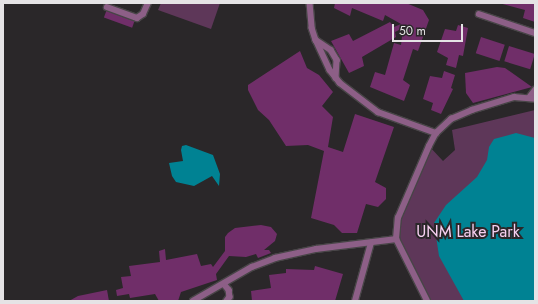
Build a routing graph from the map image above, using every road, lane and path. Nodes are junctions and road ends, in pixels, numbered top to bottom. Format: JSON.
{"nodes":[{"id":1,"x":148,"y":3,"type":"edge"},
{"id":2,"x":310,"y":3,"type":"edge"},
{"id":3,"x":107,"y":7,"type":"dead end"},
{"id":4,"x":479,"y":14,"type":"dead end"},
{"id":5,"x":535,"y":33,"type":"edge"},
{"id":6,"x":316,"y":40,"type":"junction"},
{"id":7,"x":336,"y":78,"type":"junction"},
{"id":8,"x":535,"y":90,"type":"edge"},
{"id":9,"x":532,"y":99,"type":"edge"},
{"id":10,"x":436,"y":133,"type":"junction"},
{"id":11,"x":396,"y":239,"type":"junction"},
{"id":12,"x":371,"y":243,"type":"junction"},
{"id":13,"x":224,"y":284,"type":"junction"},
{"id":14,"x":193,"y":301,"type":"edge"},
{"id":15,"x":227,"y":301,"type":"edge"},
{"id":16,"x":355,"y":301,"type":"edge"},
{"id":17,"x":427,"y":301,"type":"edge"}],
"edges":[{"from":1,"to":3,"type":"lane"},
{"from":2,"to":6,"type":"lane"},
{"from":4,"to":5,"type":"lane"},
{"from":6,"to":7,"type":"lane"},
{"from":6,"to":7,"type":"lane"},
{"from":7,"to":10,"type":"lane"},
{"from":8,"to":9,"type":"lane"},
{"from":9,"to":10,"type":"lane"},
{"from":10,"to":11,"type":"lane"},
{"from":11,"to":12,"type":"lane"},
{"from":11,"to":17,"type":"lane"},
{"from":12,"to":13,"type":"lane"},
{"from":12,"to":16,"type":"lane"},
{"from":13,"to":14,"type":"lane"},
{"from":13,"to":15,"type":"lane"}]}
